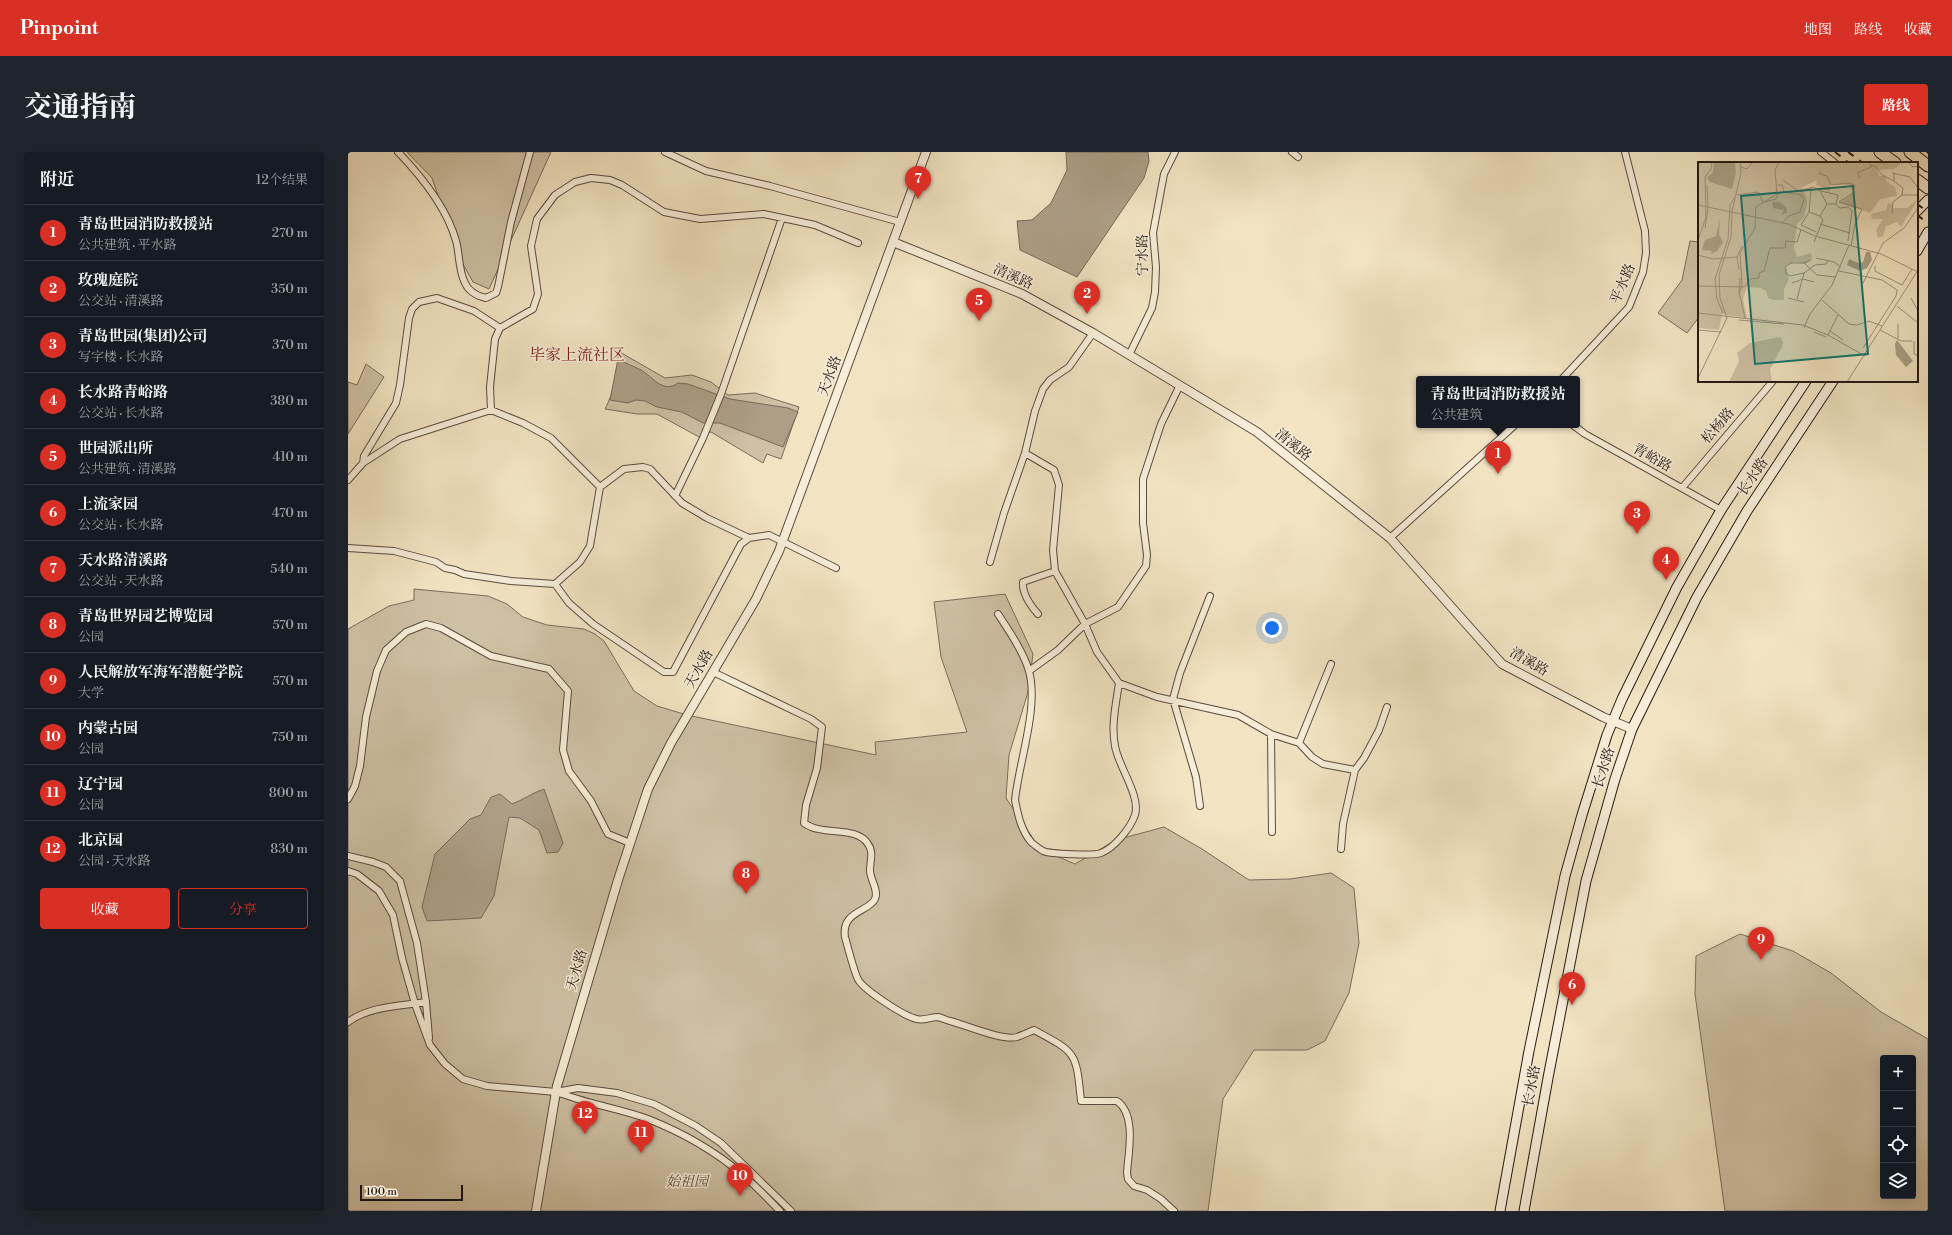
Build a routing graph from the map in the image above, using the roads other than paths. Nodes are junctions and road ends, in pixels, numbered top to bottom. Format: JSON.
{"nodes":[{"id":1,"x":398,"y":152,"type":"edge"},
{"id":2,"x":530,"y":152,"type":"edge"},
{"id":3,"x":665,"y":152,"type":"edge"},
{"id":4,"x":926,"y":152,"type":"edge"},
{"id":5,"x":1175,"y":152,"type":"edge"},
{"id":6,"x":1292,"y":152,"type":"edge"},
{"id":7,"x":1625,"y":152,"type":"edge"},
{"id":8,"x":1821,"y":152,"type":"edge"},
{"id":9,"x":1880,"y":152,"type":"edge"},
{"id":10,"x":1910,"y":152,"type":"edge"},
{"id":11,"x":1298,"y":157,"type":"dead end"},
{"id":12,"x":1834,"y":162,"type":"edge"},
{"id":13,"x":1894,"y":162,"type":"edge"},
{"id":14,"x":1928,"y":166,"type":"edge"},
{"id":15,"x":1918,"y":181,"type":"edge"},
{"id":16,"x":1928,"y":188,"type":"edge"},
{"id":17,"x":1928,"y":200,"type":"edge"},
{"id":18,"x":1918,"y":211,"type":"edge"},
{"id":19,"x":782,"y":218,"type":"junction"},
{"id":20,"x":900,"y":222,"type":"junction"},
{"id":21,"x":1928,"y":232,"type":"edge"},
{"id":22,"x":893,"y":242,"type":"junction"},
{"id":23,"x":1928,"y":242,"type":"edge"},
{"id":24,"x":858,"y":243,"type":"dead end"},
{"id":25,"x":1918,"y":250,"type":"edge"},
{"id":26,"x":500,"y":328,"type":"junction"},
{"id":27,"x":1093,"y":333,"type":"junction"},
{"id":28,"x":1129,"y":355,"type":"junction"},
{"id":29,"x":1565,"y":376,"type":"edge"},
{"id":30,"x":1772,"y":382,"type":"edge"},
{"id":31,"x":1805,"y":382,"type":"edge"},
{"id":32,"x":1832,"y":382,"type":"edge"},
{"id":33,"x":1180,"y":386,"type":"junction"},
{"id":34,"x":491,"y":410,"type":"junction"},
{"id":35,"x":1511,"y":428,"type":"edge"},
{"id":36,"x":1577,"y":428,"type":"edge"},
{"id":37,"x":1026,"y":453,"type":"junction"},
{"id":38,"x":363,"y":463,"type":"junction"},
{"id":39,"x":348,"y":480,"type":"edge"},
{"id":40,"x":600,"y":487,"type":"junction"},
{"id":41,"x":1682,"y":488,"type":"junction"},
{"id":42,"x":675,"y":496,"type":"junction"},
{"id":43,"x":1721,"y":510,"type":"junction"},
{"id":44,"x":749,"y":538,"type":"junction"},
{"id":45,"x":1390,"y":538,"type":"junction"},
{"id":46,"x":782,"y":541,"type":"junction"},
{"id":47,"x":348,"y":548,"type":"edge"},
{"id":48,"x":990,"y":562,"type":"dead end"},
{"id":49,"x":836,"y":568,"type":"dead end"},
{"id":50,"x":1055,"y":571,"type":"junction"},
{"id":51,"x":555,"y":584,"type":"junction"},
{"id":52,"x":1210,"y":596,"type":"dead end"},
{"id":53,"x":998,"y":614,"type":"dead end"},
{"id":54,"x":1038,"y":614,"type":"dead end"},
{"id":55,"x":1085,"y":624,"type":"junction"},
{"id":56,"x":1331,"y":664,"type":"dead end"},
{"id":57,"x":1029,"y":671,"type":"junction"},
{"id":58,"x":712,"y":672,"type":"junction"},
{"id":59,"x":1119,"y":683,"type":"junction"},
{"id":60,"x":1172,"y":699,"type":"junction"},
{"id":61,"x":1387,"y":707,"type":"dead end"},
{"id":62,"x":1613,"y":721,"type":"junction"},
{"id":63,"x":1632,"y":729,"type":"junction"},
{"id":64,"x":1270,"y":734,"type":"junction"},
{"id":65,"x":1298,"y":743,"type":"junction"},
{"id":66,"x":1355,"y":770,"type":"junction"},
{"id":67,"x":348,"y":799,"type":"edge"},
{"id":68,"x":1200,"y":806,"type":"dead end"},
{"id":69,"x":1272,"y":832,"type":"dead end"},
{"id":70,"x":630,"y":843,"type":"junction"},
{"id":71,"x":1341,"y":849,"type":"dead end"},
{"id":72,"x":348,"y":856,"type":"edge"},
{"id":73,"x":348,"y":871,"type":"edge"},
{"id":74,"x":426,"y":1002,"type":"junction"},
{"id":75,"x":415,"y":1004,"type":"junction"},
{"id":76,"x":348,"y":1022,"type":"edge"},
{"id":77,"x":430,"y":1045,"type":"junction"},
{"id":78,"x":556,"y":1092,"type":"junction"},
{"id":79,"x":536,"y":1211,"type":"edge"},
{"id":80,"x":780,"y":1211,"type":"edge"},
{"id":81,"x":791,"y":1211,"type":"edge"},
{"id":82,"x":1174,"y":1211,"type":"edge"},
{"id":83,"x":1500,"y":1211,"type":"edge"},
{"id":84,"x":1524,"y":1211,"type":"edge"}],
"edges":[{"from":1,"to":2,"type":"street"},
{"from":3,"to":20,"type":"street"},
{"from":4,"to":20,"type":"street","name":"天水路"},
{"from":5,"to":28,"type":"street","name":"宁水路"},
{"from":6,"to":11,"type":"street"},
{"from":7,"to":29,"type":"street","name":"平水路"},
{"from":8,"to":12,"type":"street"},
{"from":9,"to":13,"type":"highway"},
{"from":10,"to":14,"type":"highway"},
{"from":15,"to":16,"type":"highway"},
{"from":17,"to":18,"type":"main road"},
{"from":19,"to":24,"type":"street"},
{"from":19,"to":26,"type":"street"},
{"from":19,"to":42,"type":"street"},
{"from":20,"to":22,"type":"street","name":"天水路"},
{"from":21,"to":25,"type":"main road"},
{"from":22,"to":27,"type":"street","name":"清溪路"},
{"from":22,"to":46,"type":"street","name":"天水路"},
{"from":23,"to":25,"type":"main road"},
{"from":26,"to":34,"type":"street"},
{"from":26,"to":38,"type":"street"},
{"from":27,"to":28,"type":"street","name":"清溪路"},
{"from":27,"to":37,"type":"street"},
{"from":28,"to":33,"type":"street","name":"清溪路"},
{"from":30,"to":41,"type":"street","name":"松杨路"},
{"from":31,"to":43,"type":"main road","name":"长水路"},
{"from":32,"to":63,"type":"main road","name":"长水路"},
{"from":33,"to":45,"type":"street","name":"清溪路"},
{"from":33,"to":55,"type":"street"},
{"from":34,"to":38,"type":"street"},
{"from":34,"to":40,"type":"street"},
{"from":35,"to":45,"type":"street"},
{"from":36,"to":41,"type":"street","name":"青峪路"},
{"from":37,"to":48,"type":"street"},
{"from":37,"to":50,"type":"street"},
{"from":38,"to":39,"type":"street"},
{"from":40,"to":42,"type":"street"},
{"from":40,"to":51,"type":"street"},
{"from":41,"to":43,"type":"street","name":"青峪路"},
{"from":42,"to":44,"type":"street"},
{"from":43,"to":62,"type":"main road","name":"长水路"},
{"from":44,"to":46,"type":"street"},
{"from":44,"to":51,"type":"street"},
{"from":45,"to":62,"type":"street","name":"清溪路"},
{"from":46,"to":49,"type":"street"},
{"from":46,"to":58,"type":"street","name":"天水路"},
{"from":47,"to":51,"type":"street"},
{"from":50,"to":54,"type":"street"},
{"from":50,"to":55,"type":"street"},
{"from":52,"to":60,"type":"street"},
{"from":53,"to":57,"type":"street"},
{"from":55,"to":57,"type":"street"},
{"from":55,"to":59,"type":"street"},
{"from":56,"to":65,"type":"street"},
{"from":57,"to":59,"type":"street"},
{"from":58,"to":70,"type":"street","name":"天水路"},
{"from":58,"to":82,"type":"street"},
{"from":59,"to":60,"type":"street"},
{"from":60,"to":64,"type":"street"},
{"from":60,"to":68,"type":"street"},
{"from":61,"to":66,"type":"street"},
{"from":62,"to":63,"type":"street","name":"清溪路"},
{"from":62,"to":83,"type":"main road","name":"长水路"},
{"from":63,"to":84,"type":"main road","name":"长水路"},
{"from":64,"to":65,"type":"street"},
{"from":64,"to":69,"type":"street"},
{"from":65,"to":66,"type":"street"},
{"from":66,"to":71,"type":"street"},
{"from":67,"to":70,"type":"street"},
{"from":70,"to":78,"type":"street","name":"天水路"},
{"from":72,"to":74,"type":"street"},
{"from":73,"to":75,"type":"street"},
{"from":74,"to":75,"type":"street"},
{"from":74,"to":77,"type":"street"},
{"from":75,"to":76,"type":"street"},
{"from":75,"to":77,"type":"street"},
{"from":77,"to":78,"type":"street"},
{"from":78,"to":79,"type":"street","name":"天水路"},
{"from":78,"to":80,"type":"street"},
{"from":78,"to":81,"type":"street"}]}
